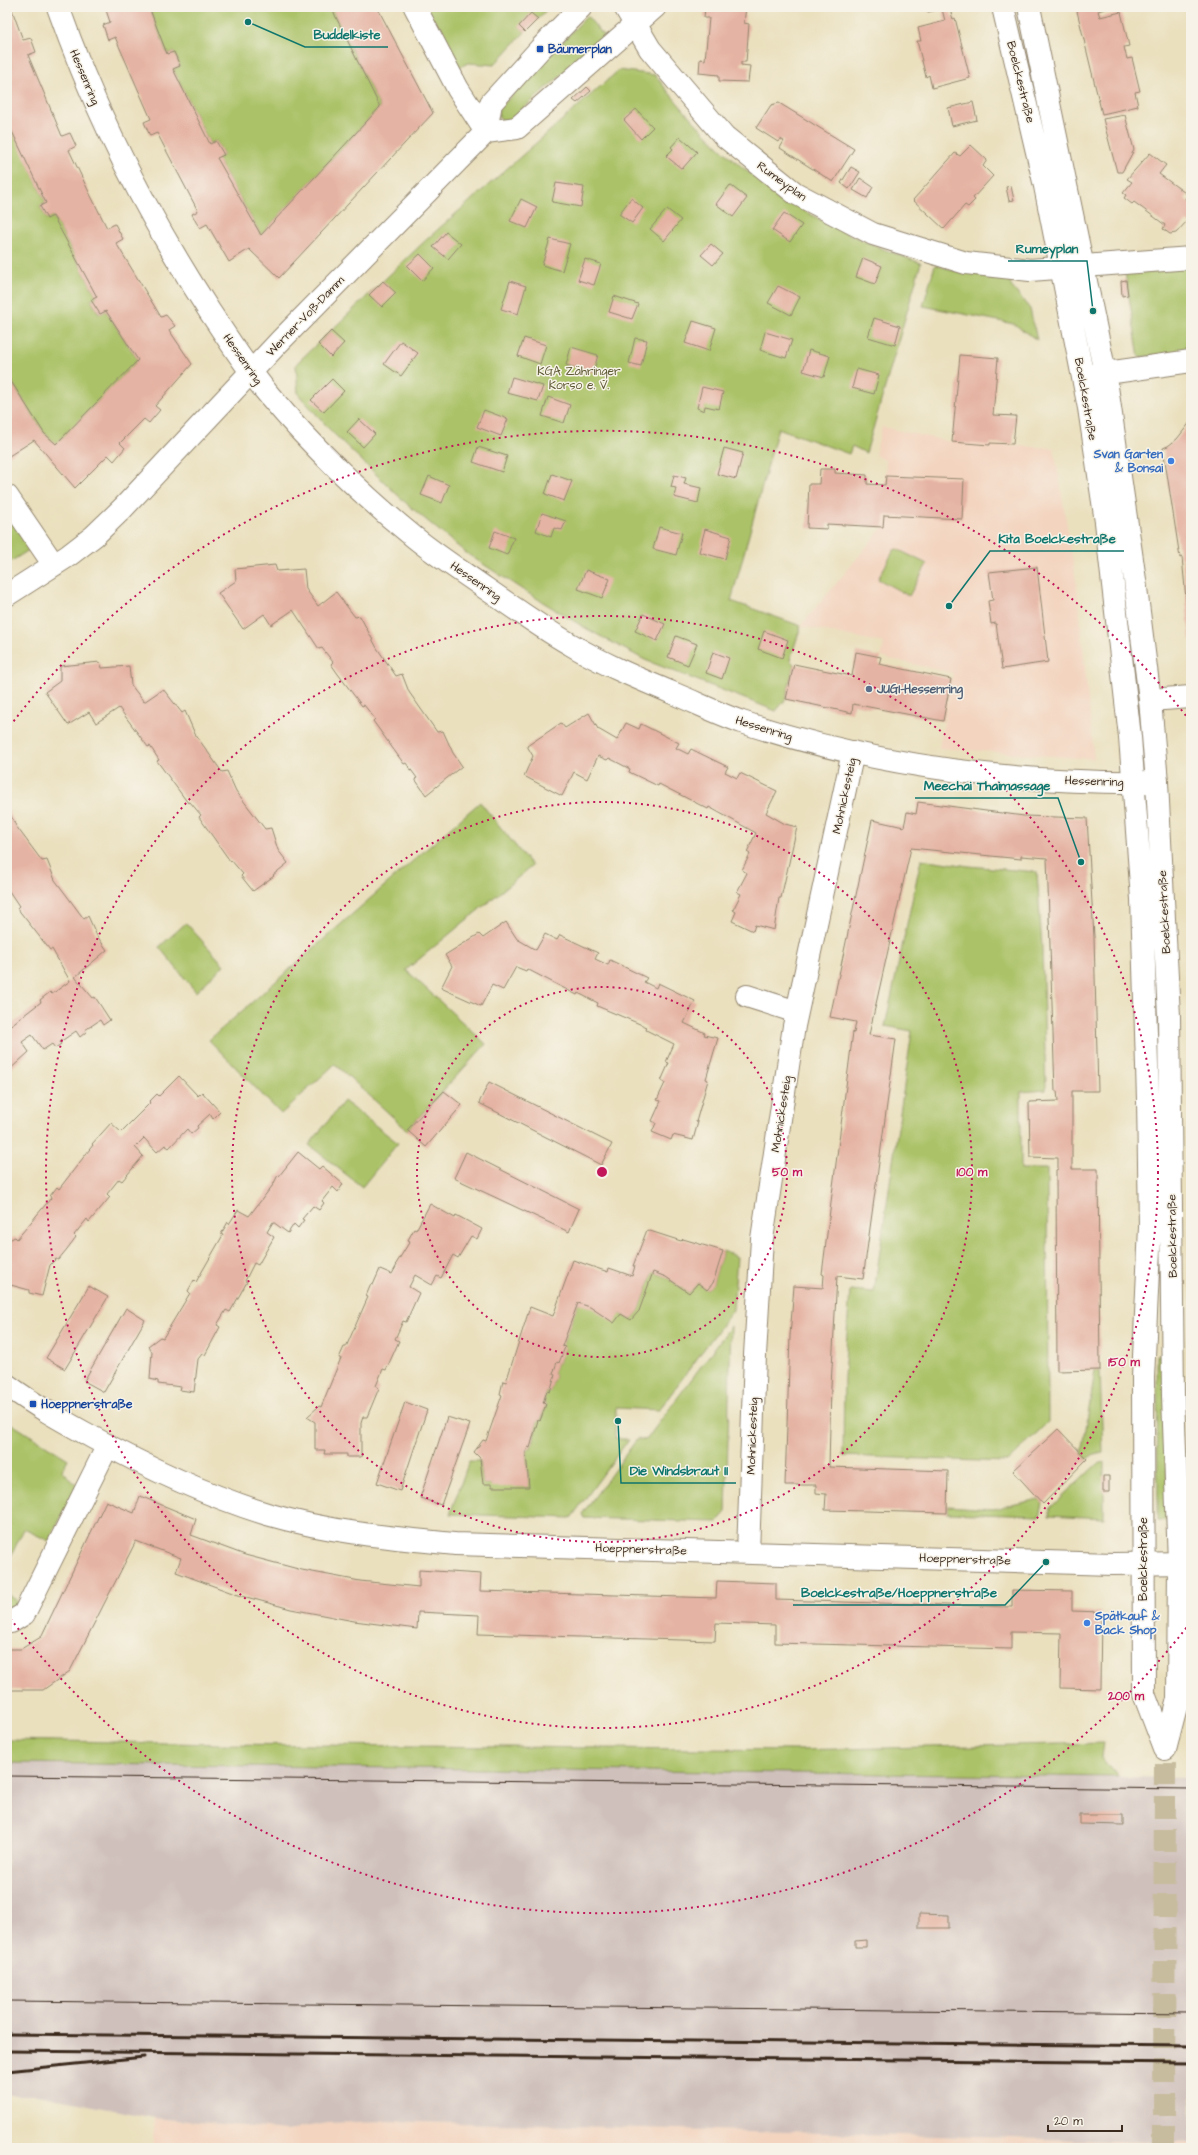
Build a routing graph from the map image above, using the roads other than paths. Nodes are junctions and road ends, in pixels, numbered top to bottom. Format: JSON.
{"nodes":[{"id":1,"x":58,"y":7,"type":"edge"},
{"id":2,"x":416,"y":7,"type":"edge"},
{"id":3,"x":581,"y":7,"type":"edge"},
{"id":4,"x":655,"y":7,"type":"edge"},
{"id":5,"x":1003,"y":7,"type":"edge"},
{"id":6,"x":1029,"y":7,"type":"edge"},
{"id":7,"x":630,"y":16,"type":"edge"},
{"id":8,"x":486,"y":132,"type":"junction"},
{"id":9,"x":1191,"y":258,"type":"edge"},
{"id":10,"x":1085,"y":267,"type":"junction"},
{"id":11,"x":1061,"y":269,"type":"junction"},
{"id":12,"x":1191,"y":361,"type":"edge"},
{"id":13,"x":252,"y":371,"type":"junction"},
{"id":14,"x":1105,"y":373,"type":"junction"},
{"id":15,"x":1083,"y":376,"type":"junction"},
{"id":16,"x":7,"y":496,"type":"edge"},
{"id":17,"x":54,"y":565,"type":"junction"},
{"id":18,"x":7,"y":596,"type":"edge"},
{"id":19,"x":1191,"y":697,"type":"edge"},
{"id":20,"x":1150,"y":700,"type":"junction"},
{"id":21,"x":853,"y":752,"type":"junction"},
{"id":22,"x":1134,"y":782,"type":"junction"},
{"id":23,"x":1157,"y":782,"type":"junction"},
{"id":24,"x":747,"y":996,"type":"dead end"},
{"id":25,"x":797,"y":1012,"type":"junction"},
{"id":26,"x":7,"y":1385,"type":"edge"},
{"id":27,"x":108,"y":1445,"type":"junction"},
{"id":28,"x":748,"y":1553,"type":"junction"},
{"id":29,"x":1185,"y":1563,"type":"edge"},
{"id":30,"x":1143,"y":1564,"type":"junction"},
{"id":31,"x":7,"y":1622,"type":"edge"}],
"edges":[{"from":1,"to":13,"type":"street","name":"Hessenring"},
{"from":2,"to":8,"type":"street"},
{"from":3,"to":8,"type":"street"},
{"from":4,"to":7,"type":"street"},
{"from":5,"to":11,"type":"street","name":"Boelckestraße"},
{"from":6,"to":10,"type":"street","name":"Boelckestraße"},
{"from":7,"to":8,"type":"street"},
{"from":7,"to":11,"type":"street","name":"Rumeyplan"},
{"from":8,"to":13,"type":"street","name":"Werner-Voß-Damm"},
{"from":9,"to":10,"type":"street","name":"Rumeyplan"},
{"from":10,"to":11,"type":"street","name":"Rumeyplan"},
{"from":10,"to":14,"type":"street","name":"Boelckestraße"},
{"from":11,"to":15,"type":"street","name":"Boelckestraße"},
{"from":12,"to":14,"type":"street"},
{"from":13,"to":17,"type":"street","name":"Werner-Voß-Damm"},
{"from":13,"to":21,"type":"street","name":"Hessenring"},
{"from":14,"to":15,"type":"street"},
{"from":14,"to":20,"type":"street","name":"Boelckestraße"},
{"from":15,"to":22,"type":"street","name":"Boelckestraße"},
{"from":16,"to":17,"type":"street"},
{"from":17,"to":18,"type":"street","name":"Werner-Voß-Damm"},
{"from":19,"to":20,"type":"street"},
{"from":20,"to":23,"type":"street","name":"Boelckestraße"},
{"from":21,"to":22,"type":"street","name":"Hessenring"},
{"from":21,"to":25,"type":"street","name":"Mohnickesteig"},
{"from":22,"to":23,"type":"street","name":"Hessenring"},
{"from":22,"to":30,"type":"street","name":"Boelckestraße"},
{"from":23,"to":29,"type":"street","name":"Boelckestraße"},
{"from":24,"to":25,"type":"street"},
{"from":25,"to":28,"type":"street","name":"Mohnickesteig"},
{"from":26,"to":27,"type":"street","name":"Hoeppnerstraße"},
{"from":27,"to":28,"type":"street","name":"Hoeppnerstraße"},
{"from":27,"to":31,"type":"street"},
{"from":28,"to":30,"type":"street","name":"Hoeppnerstraße"},
{"from":29,"to":30,"type":"street","name":"Hoeppnerstraße"},
{"from":29,"to":30,"type":"street","name":"Boelckestraße"}]}
